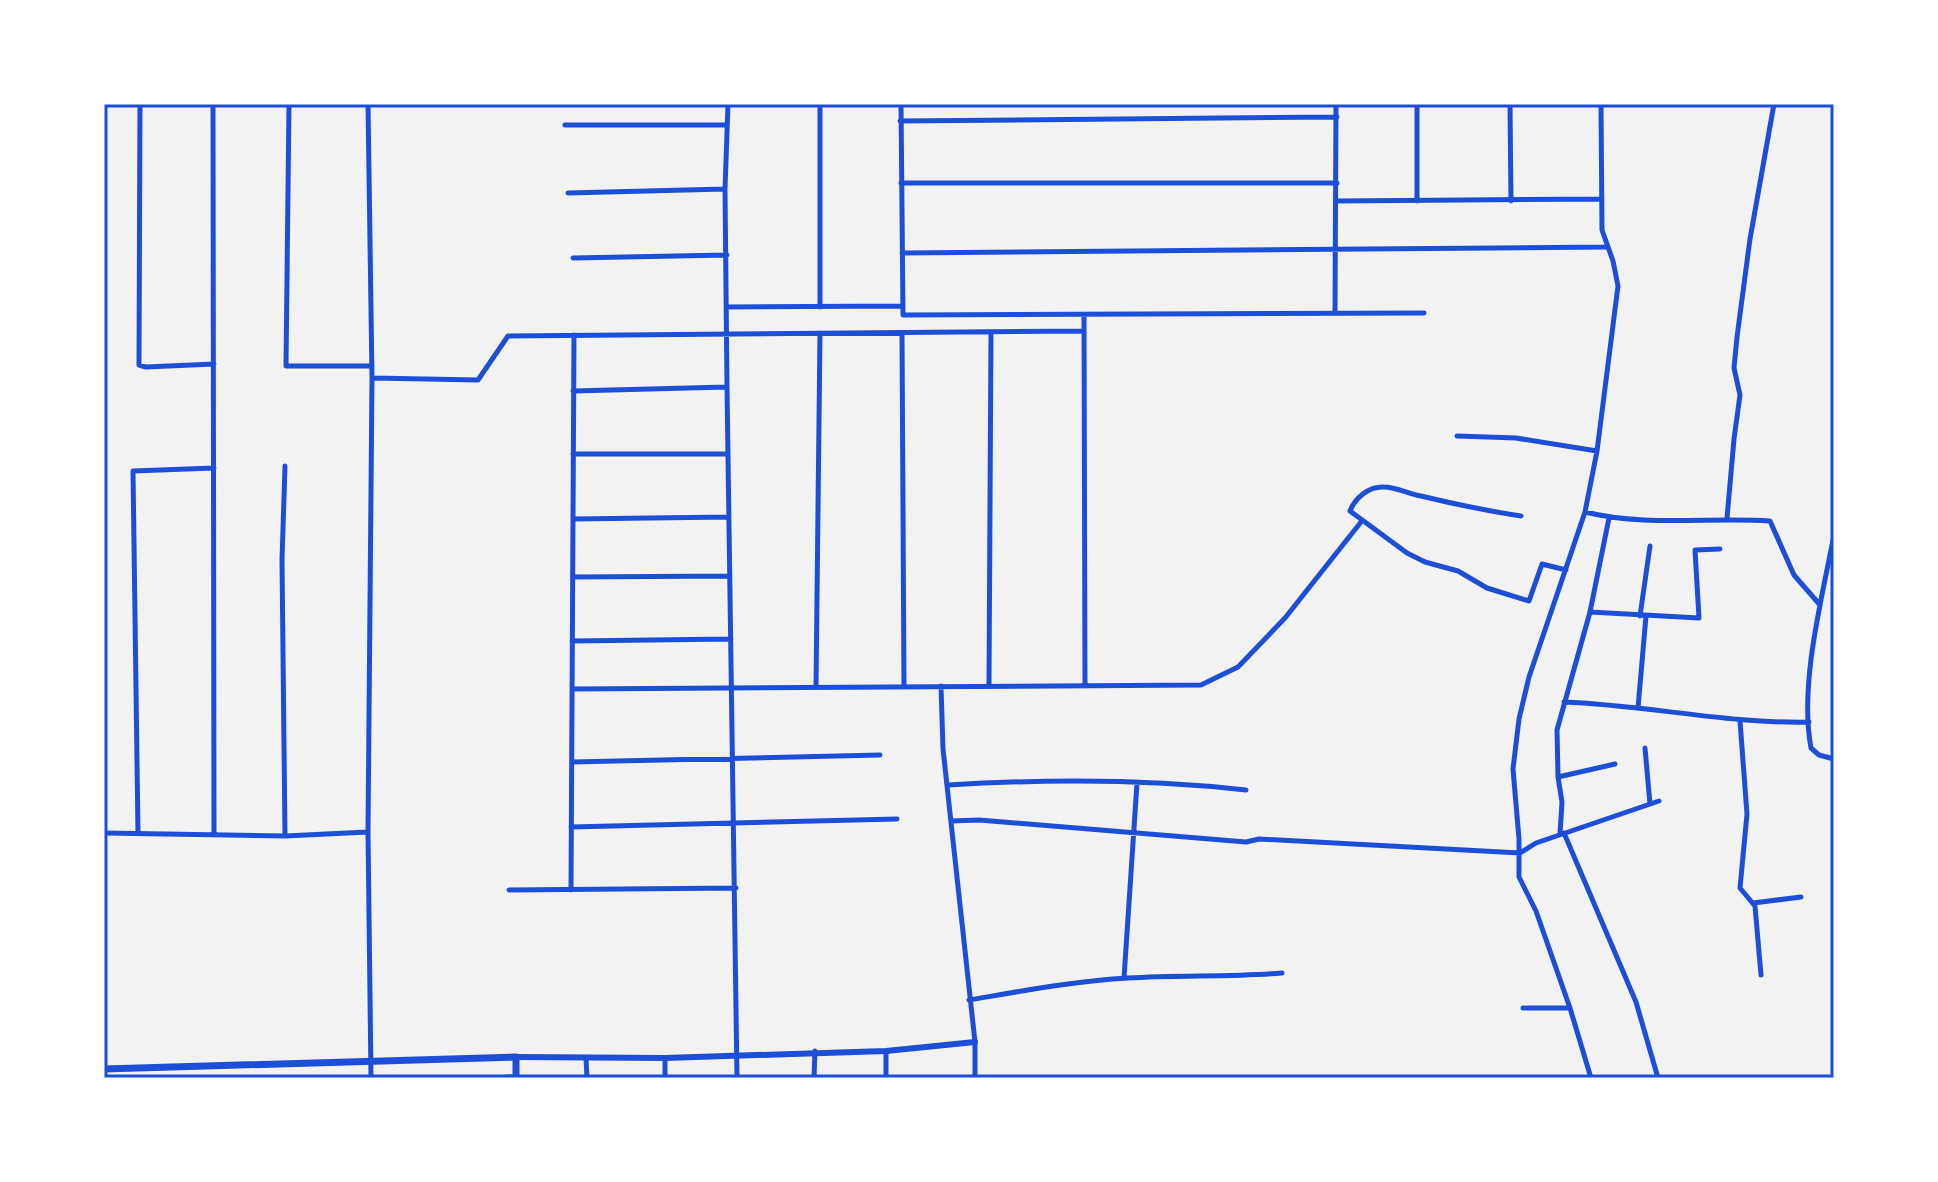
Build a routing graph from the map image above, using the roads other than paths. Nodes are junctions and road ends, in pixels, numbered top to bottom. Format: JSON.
{"nodes":[{"id":1,"x":140,"y":104,"type":"edge"},
{"id":2,"x":213,"y":104,"type":"edge"},
{"id":3,"x":289,"y":104,"type":"edge"},
{"id":4,"x":368,"y":104,"type":"edge"},
{"id":5,"x":728,"y":104,"type":"edge"},
{"id":6,"x":820,"y":104,"type":"edge"},
{"id":7,"x":901,"y":104,"type":"edge"},
{"id":8,"x":1336,"y":104,"type":"edge"},
{"id":9,"x":1417,"y":104,"type":"edge"},
{"id":10,"x":1510,"y":104,"type":"edge"},
{"id":11,"x":1601,"y":104,"type":"edge"},
{"id":12,"x":1774,"y":104,"type":"edge"},
{"id":13,"x":1337,"y":117,"type":"junction"},
{"id":14,"x":900,"y":121,"type":"junction"},
{"id":15,"x":565,"y":125,"type":"dead end"},
{"id":16,"x":727,"y":125,"type":"junction"},
{"id":17,"x":901,"y":183,"type":"junction"},
{"id":18,"x":1337,"y":183,"type":"junction"},
{"id":19,"x":725,"y":189,"type":"junction"},
{"id":20,"x":568,"y":193,"type":"dead end"},
{"id":21,"x":1602,"y":199,"type":"junction"},
{"id":22,"x":1336,"y":201,"type":"junction"},
{"id":23,"x":1417,"y":201,"type":"junction"},
{"id":24,"x":1511,"y":201,"type":"junction"},
{"id":25,"x":1606,"y":247,"type":"junction"},
{"id":26,"x":1335,"y":250,"type":"junction"},
{"id":27,"x":902,"y":253,"type":"junction"},
{"id":28,"x":727,"y":255,"type":"junction"},
{"id":29,"x":573,"y":258,"type":"dead end"},
{"id":30,"x":902,"y":306,"type":"junction"},
{"id":31,"x":727,"y":307,"type":"junction"},
{"id":32,"x":820,"y":307,"type":"junction"},
{"id":33,"x":1335,"y":313,"type":"junction"},
{"id":34,"x":1424,"y":313,"type":"dead end"},
{"id":35,"x":1084,"y":315,"type":"junction"},
{"id":36,"x":1083,"y":331,"type":"junction"},
{"id":37,"x":991,"y":332,"type":"junction"},
{"id":38,"x":820,"y":333,"type":"junction"},
{"id":39,"x":902,"y":333,"type":"junction"},
{"id":40,"x":726,"y":334,"type":"junction"},
{"id":41,"x":574,"y":335,"type":"junction"},
{"id":42,"x":214,"y":364,"type":"junction"},
{"id":43,"x":372,"y":366,"type":"junction"},
{"id":44,"x":372,"y":378,"type":"junction"},
{"id":45,"x":727,"y":387,"type":"junction"},
{"id":46,"x":573,"y":391,"type":"junction"},
{"id":47,"x":1457,"y":436,"type":"dead end"},
{"id":48,"x":1597,"y":451,"type":"junction"},
{"id":49,"x":573,"y":454,"type":"junction"},
{"id":50,"x":727,"y":454,"type":"junction"},
{"id":51,"x":285,"y":466,"type":"dead end"},
{"id":52,"x":214,"y":468,"type":"junction"},
{"id":53,"x":1585,"y":512,"type":"junction"},
{"id":54,"x":1521,"y":516,"type":"dead end"},
{"id":55,"x":728,"y":517,"type":"junction"},
{"id":56,"x":1609,"y":518,"type":"junction"},
{"id":57,"x":1727,"y":518,"type":"junction"},
{"id":58,"x":573,"y":519,"type":"junction"},
{"id":59,"x":1361,"y":522,"type":"junction"},
{"id":60,"x":1834,"y":535,"type":"edge"},
{"id":61,"x":1650,"y":546,"type":"dead end"},
{"id":62,"x":1720,"y":549,"type":"dead end"},
{"id":63,"x":1566,"y":570,"type":"junction"},
{"id":64,"x":730,"y":576,"type":"junction"},
{"id":65,"x":573,"y":577,"type":"junction"},
{"id":66,"x":1820,"y":605,"type":"junction"},
{"id":67,"x":1590,"y":612,"type":"junction"},
{"id":68,"x":1643,"y":616,"type":"junction"},
{"id":69,"x":731,"y":639,"type":"junction"},
{"id":70,"x":572,"y":641,"type":"junction"},
{"id":71,"x":989,"y":684,"type":"junction"},
{"id":72,"x":1085,"y":684,"type":"junction"},
{"id":73,"x":941,"y":686,"type":"junction"},
{"id":74,"x":816,"y":687,"type":"junction"},
{"id":75,"x":904,"y":687,"type":"junction"},
{"id":76,"x":572,"y":689,"type":"junction"},
{"id":77,"x":732,"y":689,"type":"junction"},
{"id":78,"x":1564,"y":702,"type":"junction"},
{"id":79,"x":1638,"y":708,"type":"junction"},
{"id":80,"x":1740,"y":721,"type":"junction"},
{"id":81,"x":1809,"y":722,"type":"junction"},
{"id":82,"x":1645,"y":748,"type":"dead end"},
{"id":83,"x":880,"y":755,"type":"dead end"},
{"id":84,"x":733,"y":757,"type":"junction"},
{"id":85,"x":1834,"y":759,"type":"edge"},
{"id":86,"x":572,"y":762,"type":"junction"},
{"id":87,"x":1615,"y":764,"type":"dead end"},
{"id":88,"x":1558,"y":777,"type":"junction"},
{"id":89,"x":1137,"y":783,"type":"junction"},
{"id":90,"x":948,"y":785,"type":"junction"},
{"id":91,"x":1246,"y":790,"type":"dead end"},
{"id":92,"x":1659,"y":801,"type":"dead end"},
{"id":93,"x":1650,"y":804,"type":"junction"},
{"id":94,"x":897,"y":819,"type":"dead end"},
{"id":95,"x":951,"y":821,"type":"junction"},
{"id":96,"x":734,"y":823,"type":"junction"},
{"id":97,"x":571,"y":827,"type":"junction"},
{"id":98,"x":368,"y":832,"type":"junction"},
{"id":99,"x":104,"y":833,"type":"edge"},
{"id":100,"x":138,"y":833,"type":"junction"},
{"id":101,"x":1134,"y":833,"type":"junction"},
{"id":102,"x":1562,"y":833,"type":"junction"},
{"id":103,"x":214,"y":834,"type":"junction"},
{"id":104,"x":285,"y":836,"type":"junction"},
{"id":105,"x":1520,"y":853,"type":"junction"},
{"id":106,"x":736,"y":888,"type":"junction"},
{"id":107,"x":509,"y":890,"type":"dead end"},
{"id":108,"x":571,"y":890,"type":"junction"},
{"id":109,"x":1801,"y":897,"type":"dead end"},
{"id":110,"x":1753,"y":903,"type":"junction"},
{"id":111,"x":1282,"y":973,"type":"dead end"},
{"id":112,"x":1761,"y":975,"type":"dead end"},
{"id":113,"x":1124,"y":978,"type":"junction"},
{"id":114,"x":969,"y":1000,"type":"junction"},
{"id":115,"x":1523,"y":1008,"type":"dead end"},
{"id":116,"x":1570,"y":1008,"type":"junction"},
{"id":117,"x":975,"y":1042,"type":"junction"},
{"id":118,"x":815,"y":1051,"type":"junction"},
{"id":119,"x":886,"y":1051,"type":"junction"},
{"id":120,"x":738,"y":1054,"type":"junction"},
{"id":121,"x":516,"y":1057,"type":"junction"},
{"id":122,"x":586,"y":1058,"type":"junction"},
{"id":123,"x":665,"y":1058,"type":"junction"},
{"id":124,"x":369,"y":1063,"type":"junction"},
{"id":125,"x":104,"y":1069,"type":"edge"},
{"id":126,"x":371,"y":1078,"type":"edge"},
{"id":127,"x":507,"y":1078,"type":"edge"},
{"id":128,"x":516,"y":1078,"type":"edge"},
{"id":129,"x":587,"y":1078,"type":"edge"},
{"id":130,"x":665,"y":1078,"type":"edge"},
{"id":131,"x":737,"y":1078,"type":"edge"},
{"id":132,"x":814,"y":1078,"type":"edge"},
{"id":133,"x":886,"y":1078,"type":"edge"},
{"id":134,"x":975,"y":1078,"type":"edge"},
{"id":135,"x":1591,"y":1078,"type":"edge"},
{"id":136,"x":1658,"y":1078,"type":"edge"}],
"edges":[{"from":1,"to":42,"type":"street"},
{"from":2,"to":42,"type":"street"},
{"from":3,"to":43,"type":"street"},
{"from":4,"to":43,"type":"street"},
{"from":5,"to":16,"type":"street"},
{"from":6,"to":32,"type":"street"},
{"from":7,"to":14,"type":"street"},
{"from":8,"to":13,"type":"street"},
{"from":9,"to":23,"type":"street"},
{"from":10,"to":24,"type":"street"},
{"from":11,"to":21,"type":"street"},
{"from":12,"to":57,"type":"street"},
{"from":13,"to":14,"type":"street"},
{"from":13,"to":18,"type":"street"},
{"from":14,"to":17,"type":"street"},
{"from":15,"to":16,"type":"street"},
{"from":16,"to":19,"type":"street"},
{"from":17,"to":18,"type":"street"},
{"from":17,"to":27,"type":"street"},
{"from":18,"to":22,"type":"street"},
{"from":19,"to":20,"type":"street"},
{"from":19,"to":28,"type":"street"},
{"from":21,"to":24,"type":"street"},
{"from":21,"to":25,"type":"street"},
{"from":22,"to":23,"type":"street"},
{"from":22,"to":26,"type":"street"},
{"from":23,"to":24,"type":"street"},
{"from":25,"to":26,"type":"street"},
{"from":25,"to":48,"type":"street"},
{"from":26,"to":27,"type":"street"},
{"from":26,"to":33,"type":"street"},
{"from":27,"to":30,"type":"street"},
{"from":28,"to":29,"type":"street"},
{"from":28,"to":31,"type":"street"},
{"from":30,"to":32,"type":"street"},
{"from":30,"to":35,"type":"street"},
{"from":31,"to":32,"type":"street"},
{"from":31,"to":40,"type":"street"},
{"from":33,"to":34,"type":"street"},
{"from":33,"to":35,"type":"street"},
{"from":35,"to":36,"type":"street"},
{"from":36,"to":37,"type":"street"},
{"from":36,"to":72,"type":"street"},
{"from":37,"to":39,"type":"street"},
{"from":37,"to":71,"type":"street"},
{"from":38,"to":39,"type":"street"},
{"from":38,"to":40,"type":"street"},
{"from":38,"to":74,"type":"street"},
{"from":39,"to":75,"type":"street"},
{"from":40,"to":41,"type":"street"},
{"from":40,"to":45,"type":"street"},
{"from":41,"to":44,"type":"street"},
{"from":41,"to":46,"type":"street"},
{"from":42,"to":52,"type":"street"},
{"from":43,"to":44,"type":"street"},
{"from":44,"to":98,"type":"street"},
{"from":45,"to":46,"type":"street"},
{"from":45,"to":50,"type":"street"},
{"from":46,"to":49,"type":"street"},
{"from":47,"to":48,"type":"street"},
{"from":48,"to":53,"type":"street"},
{"from":49,"to":50,"type":"street"},
{"from":49,"to":58,"type":"street"},
{"from":50,"to":55,"type":"street"},
{"from":51,"to":104,"type":"street"},
{"from":52,"to":100,"type":"street"},
{"from":52,"to":103,"type":"street"},
{"from":53,"to":56,"type":"street"},
{"from":53,"to":63,"type":"street"},
{"from":54,"to":59,"type":"street"},
{"from":55,"to":58,"type":"street"},
{"from":55,"to":64,"type":"street"},
{"from":56,"to":57,"type":"street"},
{"from":56,"to":67,"type":"street"},
{"from":57,"to":66,"type":"street"},
{"from":58,"to":65,"type":"street"},
{"from":59,"to":63,"type":"street"},
{"from":59,"to":72,"type":"street"},
{"from":60,"to":66,"type":"street"},
{"from":61,"to":68,"type":"street"},
{"from":62,"to":68,"type":"street"},
{"from":63,"to":105,"type":"street"},
{"from":64,"to":65,"type":"street"},
{"from":64,"to":69,"type":"street"},
{"from":65,"to":70,"type":"street"},
{"from":66,"to":81,"type":"street"},
{"from":67,"to":68,"type":"street"},
{"from":67,"to":78,"type":"street"},
{"from":68,"to":79,"type":"street"},
{"from":69,"to":70,"type":"street"},
{"from":69,"to":77,"type":"street"},
{"from":70,"to":76,"type":"street"},
{"from":71,"to":72,"type":"street"},
{"from":71,"to":73,"type":"street"},
{"from":73,"to":75,"type":"street"},
{"from":73,"to":90,"type":"street"},
{"from":74,"to":75,"type":"street"},
{"from":74,"to":77,"type":"street"},
{"from":76,"to":77,"type":"street"},
{"from":76,"to":86,"type":"street"},
{"from":77,"to":84,"type":"street"},
{"from":78,"to":79,"type":"street"},
{"from":78,"to":88,"type":"street"},
{"from":79,"to":80,"type":"street"},
{"from":80,"to":81,"type":"street"},
{"from":80,"to":110,"type":"street"},
{"from":81,"to":85,"type":"street"},
{"from":82,"to":93,"type":"street"},
{"from":83,"to":84,"type":"street"},
{"from":84,"to":86,"type":"street"},
{"from":84,"to":96,"type":"street"},
{"from":86,"to":97,"type":"street"},
{"from":87,"to":88,"type":"street"},
{"from":88,"to":102,"type":"street"},
{"from":89,"to":90,"type":"street"},
{"from":89,"to":91,"type":"street"},
{"from":89,"to":101,"type":"street"},
{"from":90,"to":95,"type":"street"},
{"from":92,"to":93,"type":"street"},
{"from":93,"to":102,"type":"street"},
{"from":94,"to":96,"type":"street"},
{"from":95,"to":101,"type":"street"},
{"from":95,"to":114,"type":"street"},
{"from":96,"to":97,"type":"street"},
{"from":96,"to":106,"type":"street"},
{"from":97,"to":108,"type":"street"},
{"from":98,"to":104,"type":"street"},
{"from":98,"to":124,"type":"street"},
{"from":99,"to":100,"type":"street"},
{"from":100,"to":103,"type":"street"},
{"from":101,"to":105,"type":"street"},
{"from":101,"to":113,"type":"street"},
{"from":102,"to":105,"type":"street"},
{"from":102,"to":136,"type":"street"},
{"from":103,"to":104,"type":"street"},
{"from":105,"to":116,"type":"street"},
{"from":106,"to":108,"type":"street"},
{"from":106,"to":120,"type":"street"},
{"from":107,"to":108,"type":"street"},
{"from":109,"to":110,"type":"street"},
{"from":110,"to":112,"type":"street"},
{"from":111,"to":113,"type":"street"},
{"from":113,"to":114,"type":"street"},
{"from":114,"to":117,"type":"street"},
{"from":115,"to":116,"type":"street"},
{"from":116,"to":135,"type":"street"},
{"from":117,"to":119,"type":"street"},
{"from":117,"to":134,"type":"street"},
{"from":118,"to":119,"type":"street"},
{"from":118,"to":120,"type":"street"},
{"from":118,"to":132,"type":"street"},
{"from":119,"to":133,"type":"street"},
{"from":120,"to":123,"type":"street"},
{"from":120,"to":131,"type":"street"},
{"from":121,"to":122,"type":"street"},
{"from":121,"to":124,"type":"main road"},
{"from":121,"to":128,"type":"main road"},
{"from":122,"to":123,"type":"street"},
{"from":122,"to":129,"type":"street"},
{"from":123,"to":130,"type":"street"},
{"from":124,"to":125,"type":"main road"},
{"from":124,"to":126,"type":"street"},
{"from":127,"to":128,"type":"main road"}]}
